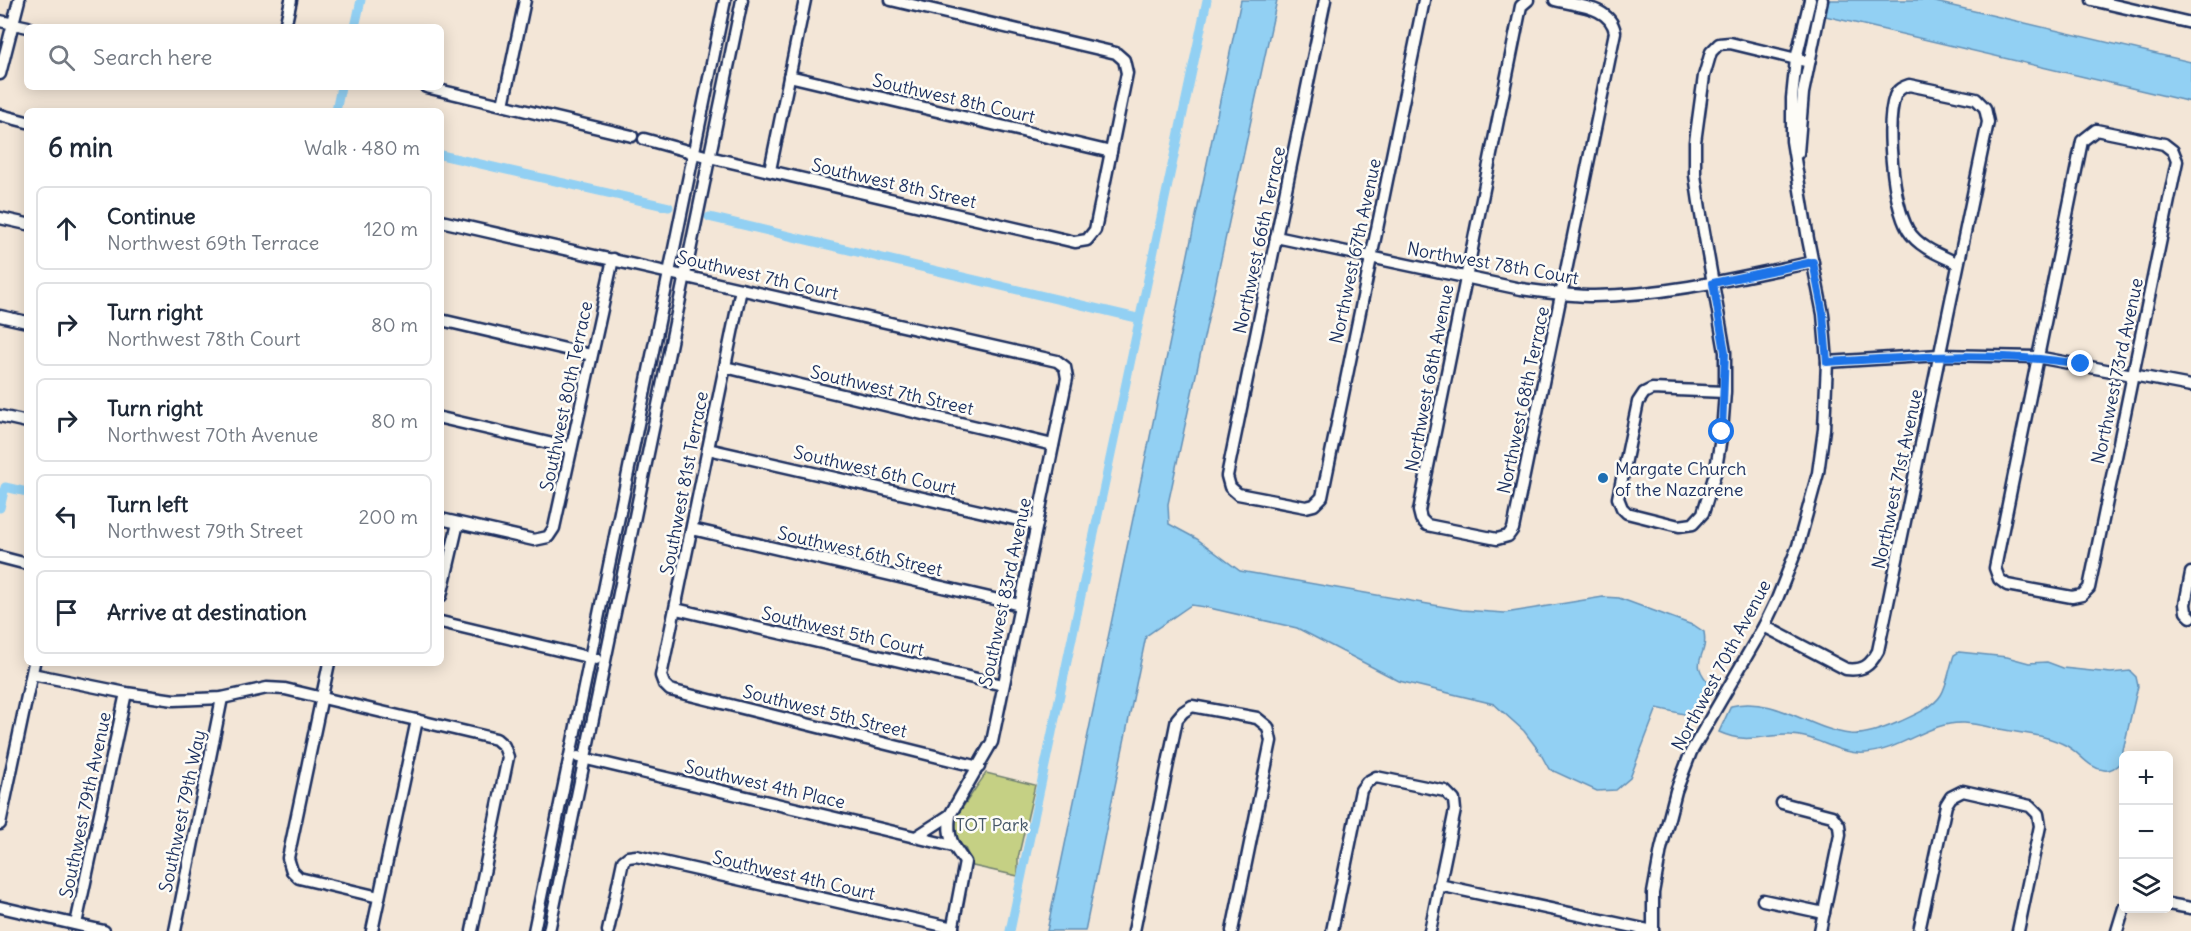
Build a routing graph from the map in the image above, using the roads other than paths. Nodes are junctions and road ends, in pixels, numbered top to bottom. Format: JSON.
{"nodes":[{"id":1,"x":19,"y":0,"type":"edge"},
{"id":2,"x":291,"y":0,"type":"edge"},
{"id":3,"x":512,"y":0,"type":"edge"},
{"id":4,"x":725,"y":0,"type":"edge"},
{"id":5,"x":742,"y":0,"type":"edge"},
{"id":6,"x":805,"y":0,"type":"edge"},
{"id":7,"x":1325,"y":0,"type":"edge"},
{"id":8,"x":1424,"y":0,"type":"edge"},
{"id":9,"x":1528,"y":0,"type":"edge"},
{"id":10,"x":1555,"y":0,"type":"edge"},
{"id":11,"x":1810,"y":0,"type":"edge"},
{"id":12,"x":1822,"y":0,"type":"edge"},
{"id":13,"x":2092,"y":0,"type":"edge"},
{"id":14,"x":525,"y":1,"type":"edge"},
{"id":15,"x":897,"y":1,"type":"edge"},
{"id":16,"x":0,"y":21,"type":"edge"},
{"id":17,"x":2191,"y":23,"type":"edge"},
{"id":18,"x":12,"y":24,"type":"junction"},
{"id":19,"x":286,"y":24,"type":"edge"},
{"id":20,"x":24,"y":26,"type":"edge"},
{"id":21,"x":1796,"y":59,"type":"junction"},
{"id":22,"x":1809,"y":62,"type":"junction"},
{"id":23,"x":0,"y":74,"type":"edge"},
{"id":24,"x":789,"y":76,"type":"junction"},
{"id":25,"x":439,"y":90,"type":"edge"},
{"id":26,"x":503,"y":105,"type":"junction"},
{"id":27,"x":0,"y":115,"type":"edge"},
{"id":28,"x":24,"y":121,"type":"edge"},
{"id":29,"x":632,"y":136,"type":"dead end"},
{"id":30,"x":644,"y":140,"type":"dead end"},
{"id":31,"x":694,"y":152,"type":"junction"},
{"id":32,"x":1111,"y":152,"type":"junction"},
{"id":33,"x":709,"y":157,"type":"junction"},
{"id":34,"x":1796,"y":166,"type":"junction"},
{"id":35,"x":770,"y":170,"type":"junction"},
{"id":36,"x":0,"y":218,"type":"edge"},
{"id":37,"x":444,"y":221,"type":"edge"},
{"id":38,"x":24,"y":223,"type":"edge"},
{"id":39,"x":1276,"y":237,"type":"junction"},
{"id":40,"x":613,"y":259,"type":"junction"},
{"id":41,"x":1370,"y":259,"type":"junction"},
{"id":42,"x":1813,"y":262,"type":"junction"},
{"id":43,"x":1957,"y":263,"type":"junction"},
{"id":44,"x":669,"y":272,"type":"junction"},
{"id":45,"x":685,"y":275,"type":"junction"},
{"id":46,"x":1466,"y":278,"type":"junction"},
{"id":47,"x":1713,"y":283,"type":"junction"},
{"id":48,"x":741,"y":288,"type":"junction"},
{"id":49,"x":1561,"y":294,"type":"junction"},
{"id":50,"x":0,"y":316,"type":"edge"},
{"id":51,"x":24,"y":321,"type":"edge"},
{"id":52,"x":444,"y":321,"type":"edge"},
{"id":53,"x":1939,"y":355,"type":"junction"},
{"id":54,"x":591,"y":356,"type":"junction"},
{"id":55,"x":2037,"y":357,"type":"junction"},
{"id":56,"x":1827,"y":362,"type":"junction"},
{"id":57,"x":725,"y":367,"type":"junction"},
{"id":58,"x":1065,"y":367,"type":"joint"},
{"id":59,"x":2132,"y":374,"type":"junction"},
{"id":60,"x":2191,"y":386,"type":"edge"},
{"id":61,"x":1725,"y":392,"type":"junction"},
{"id":62,"x":0,"y":416,"type":"edge"},
{"id":63,"x":444,"y":419,"type":"edge"},
{"id":64,"x":24,"y":421,"type":"edge"},
{"id":65,"x":1053,"y":445,"type":"junction"},
{"id":66,"x":570,"y":448,"type":"junction"},
{"id":67,"x":708,"y":448,"type":"junction"},
{"id":68,"x":1314,"y":505,"type":"joint"},
{"id":69,"x":444,"y":520,"type":"edge"},
{"id":70,"x":458,"y":523,"type":"junction"},
{"id":71,"x":1036,"y":524,"type":"junction"},
{"id":72,"x":692,"y":529,"type":"junction"},
{"id":73,"x":1508,"y":536,"type":"joint"},
{"id":74,"x":0,"y":557,"type":"edge"},
{"id":75,"x":24,"y":563,"type":"edge"},
{"id":76,"x":2191,"y":573,"type":"edge"},
{"id":77,"x":444,"y":583,"type":"edge"},
{"id":78,"x":1020,"y":605,"type":"junction"},
{"id":79,"x":676,"y":609,"type":"junction"},
{"id":80,"x":2188,"y":615,"type":"edge"},
{"id":81,"x":444,"y":623,"type":"edge"},
{"id":82,"x":1764,"y":626,"type":"junction"},
{"id":83,"x":590,"y":658,"type":"junction"},
{"id":84,"x":605,"y":662,"type":"junction"},
{"id":85,"x":328,"y":666,"type":"edge"},
{"id":86,"x":33,"y":668,"type":"edge"},
{"id":87,"x":664,"y":684,"type":"joint"},
{"id":88,"x":1003,"y":685,"type":"junction"},
{"id":89,"x":126,"y":693,"type":"junction"},
{"id":90,"x":222,"y":698,"type":"junction"},
{"id":91,"x":322,"y":698,"type":"junction"},
{"id":92,"x":417,"y":720,"type":"junction"},
{"id":93,"x":569,"y":755,"type":"junction"},
{"id":94,"x":585,"y":759,"type":"junction"},
{"id":95,"x":979,"y":767,"type":"junction"},
{"id":96,"x":1782,"y":803,"type":"dead end"},
{"id":97,"x":950,"y":815,"type":"junction"},
{"id":98,"x":0,"y":824,"type":"edge"},
{"id":99,"x":916,"y":837,"type":"junction"},
{"id":100,"x":953,"y":846,"type":"junction"},
{"id":101,"x":1439,"y":885,"type":"junction"},
{"id":102,"x":379,"y":897,"type":"junction"},
{"id":103,"x":1764,"y":900,"type":"dead end"},
{"id":104,"x":2173,"y":905,"type":"edge"},
{"id":105,"x":0,"y":907,"type":"edge"},
{"id":106,"x":2191,"y":908,"type":"edge"},
{"id":107,"x":1824,"y":913,"type":"junction"},
{"id":108,"x":2123,"y":913,"type":"edge"},
{"id":109,"x":76,"y":924,"type":"junction"},
{"id":110,"x":952,"y":929,"type":"edge"},
{"id":111,"x":104,"y":931,"type":"edge"},
{"id":112,"x":175,"y":931,"type":"edge"},
{"id":113,"x":372,"y":931,"type":"edge"},
{"id":114,"x":472,"y":931,"type":"edge"},
{"id":115,"x":534,"y":931,"type":"edge"},
{"id":116,"x":549,"y":931,"type":"edge"},
{"id":117,"x":608,"y":931,"type":"edge"},
{"id":118,"x":1134,"y":931,"type":"edge"},
{"id":119,"x":1232,"y":931,"type":"edge"},
{"id":120,"x":1332,"y":931,"type":"edge"},
{"id":121,"x":1430,"y":931,"type":"edge"},
{"id":122,"x":1653,"y":931,"type":"edge"},
{"id":123,"x":1820,"y":931,"type":"edge"},
{"id":124,"x":1919,"y":931,"type":"edge"},
{"id":125,"x":2018,"y":931,"type":"edge"},
{"id":126,"x":2117,"y":931,"type":"edge"}],
"edges":[{"from":1,"to":18,"type":"street"},
{"from":2,"to":19,"type":"street"},
{"from":3,"to":14,"type":"street"},
{"from":4,"to":31,"type":"street"},
{"from":5,"to":33,"type":"street"},
{"from":6,"to":24,"type":"street"},
{"from":7,"to":39,"type":"street","name":"Northwest 66th Terrace"},
{"from":8,"to":41,"type":"street","name":"Northwest 67th Avenue"},
{"from":9,"to":46,"type":"street","name":"Northwest 68th Avenue"},
{"from":10,"to":49,"type":"street","name":"Northwest 68th Terrace"},
{"from":11,"to":21,"type":"street","name":"Northwest 70th Avenue"},
{"from":12,"to":22,"type":"street","name":"Northwest 70th Avenue"},
{"from":13,"to":17,"type":"street"},
{"from":14,"to":26,"type":"street"},
{"from":15,"to":32,"type":"street"},
{"from":16,"to":18,"type":"street"},
{"from":18,"to":20,"type":"street"},
{"from":18,"to":23,"type":"street"},
{"from":21,"to":22,"type":"street"},
{"from":21,"to":34,"type":"street","name":"Northwest 70th Avenue"},
{"from":21,"to":47,"type":"street"},
{"from":22,"to":34,"type":"street","name":"Northwest 70th Avenue"},
{"from":24,"to":32,"type":"street","name":"Southwest 8th Court"},
{"from":24,"to":35,"type":"street"},
{"from":25,"to":26,"type":"street"},
{"from":26,"to":29,"type":"street"},
{"from":27,"to":28,"type":"street"},
{"from":30,"to":31,"type":"street","name":"Southwest 8th Street"},
{"from":31,"to":33,"type":"street","name":"Southwest 8th Street"},
{"from":31,"to":44,"type":"street"},
{"from":32,"to":35,"type":"street","name":"Southwest 8th Street"},
{"from":33,"to":35,"type":"street","name":"Southwest 8th Street"},
{"from":33,"to":45,"type":"street"},
{"from":34,"to":42,"type":"street","name":"Northwest 70th Avenue"},
{"from":36,"to":38,"type":"street"},
{"from":37,"to":40,"type":"street","name":"Southwest 7th Court"},
{"from":39,"to":41,"type":"street","name":"Northwest 78th Court"},
{"from":39,"to":68,"type":"street","name":"Northwest 66th Terrace"},
{"from":40,"to":44,"type":"street","name":"Southwest 7th Court"},
{"from":40,"to":54,"type":"street","name":"Southwest 80th Terrace"},
{"from":41,"to":46,"type":"street","name":"Northwest 78th Court"},
{"from":41,"to":68,"type":"street","name":"Northwest 67th Avenue"},
{"from":42,"to":47,"type":"street","name":"Northwest 78th Court"},
{"from":42,"to":56,"type":"street","name":"Northwest 70th Avenue"},
{"from":43,"to":43,"type":"street","name":"Northwest 71st Avenue"},
{"from":43,"to":53,"type":"street","name":"Northwest 71st Avenue"},
{"from":44,"to":45,"type":"street","name":"Southwest 7th Court"},
{"from":44,"to":83,"type":"street"},
{"from":45,"to":48,"type":"street","name":"Southwest 7th Court"},
{"from":45,"to":84,"type":"street"},
{"from":46,"to":49,"type":"street","name":"Northwest 78th Court"},
{"from":46,"to":73,"type":"street","name":"Northwest 68th Avenue"},
{"from":47,"to":49,"type":"street","name":"Northwest 78th Court"},
{"from":47,"to":61,"type":"street"},
{"from":48,"to":57,"type":"street","name":"Southwest 81st Terrace"},
{"from":48,"to":58,"type":"street","name":"Southwest 7th Court"},
{"from":49,"to":73,"type":"street","name":"Northwest 68th Terrace"},
{"from":50,"to":51,"type":"street"},
{"from":52,"to":54,"type":"street"},
{"from":53,"to":55,"type":"street"},
{"from":53,"to":56,"type":"street"},
{"from":53,"to":82,"type":"street","name":"Northwest 71st Avenue"},
{"from":54,"to":66,"type":"street","name":"Southwest 80th Terrace"},
{"from":55,"to":59,"type":"street"},
{"from":55,"to":59,"type":"street","name":"Northwest 73rd Avenue"},
{"from":55,"to":59,"type":"street","name":"Northwest 73rd Avenue"},
{"from":56,"to":82,"type":"street","name":"Northwest 70th Avenue"},
{"from":57,"to":65,"type":"street","name":"Southwest 7th Street"},
{"from":57,"to":67,"type":"street","name":"Southwest 81st Terrace"},
{"from":58,"to":65,"type":"street","name":"Southwest 83rd Avenue"},
{"from":59,"to":60,"type":"street"},
{"from":61,"to":61,"type":"street"},
{"from":62,"to":64,"type":"street"},
{"from":63,"to":66,"type":"street"},
{"from":65,"to":71,"type":"street","name":"Southwest 83rd Avenue"},
{"from":66,"to":70,"type":"street","name":"Southwest 80th Terrace"},
{"from":67,"to":71,"type":"street","name":"Southwest 6th Court"},
{"from":67,"to":72,"type":"street","name":"Southwest 81st Terrace"},
{"from":69,"to":70,"type":"street"},
{"from":70,"to":77,"type":"street"},
{"from":71,"to":78,"type":"street","name":"Southwest 83rd Avenue"},
{"from":72,"to":78,"type":"street","name":"Southwest 6th Street"},
{"from":72,"to":79,"type":"street","name":"Southwest 81st Terrace"},
{"from":74,"to":75,"type":"street"},
{"from":76,"to":80,"type":"street"},
{"from":78,"to":88,"type":"street","name":"Southwest 83rd Avenue"},
{"from":79,"to":87,"type":"street","name":"Southwest 81st Terrace"},
{"from":79,"to":88,"type":"street","name":"Southwest 5th Court"},
{"from":81,"to":83,"type":"street"},
{"from":82,"to":122,"type":"street","name":"Northwest 70th Avenue"},
{"from":83,"to":84,"type":"street"},
{"from":83,"to":93,"type":"street"},
{"from":84,"to":94,"type":"street"},
{"from":85,"to":91,"type":"street"},
{"from":86,"to":89,"type":"street"},
{"from":86,"to":98,"type":"street"},
{"from":87,"to":95,"type":"street","name":"Southwest 5th Street"},
{"from":88,"to":95,"type":"street","name":"Southwest 83rd Avenue"},
{"from":89,"to":90,"type":"street"},
{"from":89,"to":109,"type":"street","name":"Southwest 79th Avenue"},
{"from":90,"to":91,"type":"street"},
{"from":90,"to":112,"type":"street","name":"Southwest 79th Way"},
{"from":91,"to":92,"type":"street"},
{"from":91,"to":102,"type":"street"},
{"from":92,"to":102,"type":"street"},
{"from":92,"to":114,"type":"street"},
{"from":93,"to":94,"type":"street","name":"Southwest 4th Place"},
{"from":93,"to":115,"type":"street"},
{"from":94,"to":99,"type":"street","name":"Southwest 4th Place"},
{"from":94,"to":116,"type":"street"},
{"from":95,"to":97,"type":"street","name":"Southwest 83rd Avenue"},
{"from":96,"to":107,"type":"street"},
{"from":97,"to":99,"type":"street","name":"Southwest 83rd Avenue"},
{"from":97,"to":100,"type":"street"},
{"from":99,"to":100,"type":"street","name":"Southwest 4th Place"},
{"from":100,"to":110,"type":"street"},
{"from":101,"to":120,"type":"street"},
{"from":101,"to":121,"type":"street"},
{"from":101,"to":122,"type":"street"},
{"from":102,"to":113,"type":"street"},
{"from":103,"to":107,"type":"street"},
{"from":104,"to":106,"type":"street"},
{"from":105,"to":109,"type":"street"},
{"from":107,"to":123,"type":"street"},
{"from":108,"to":126,"type":"street"},
{"from":109,"to":111,"type":"street"},
{"from":110,"to":117,"type":"street","name":"Southwest 4th Court"},
{"from":118,"to":119,"type":"street"},
{"from":124,"to":125,"type":"street"}]}
